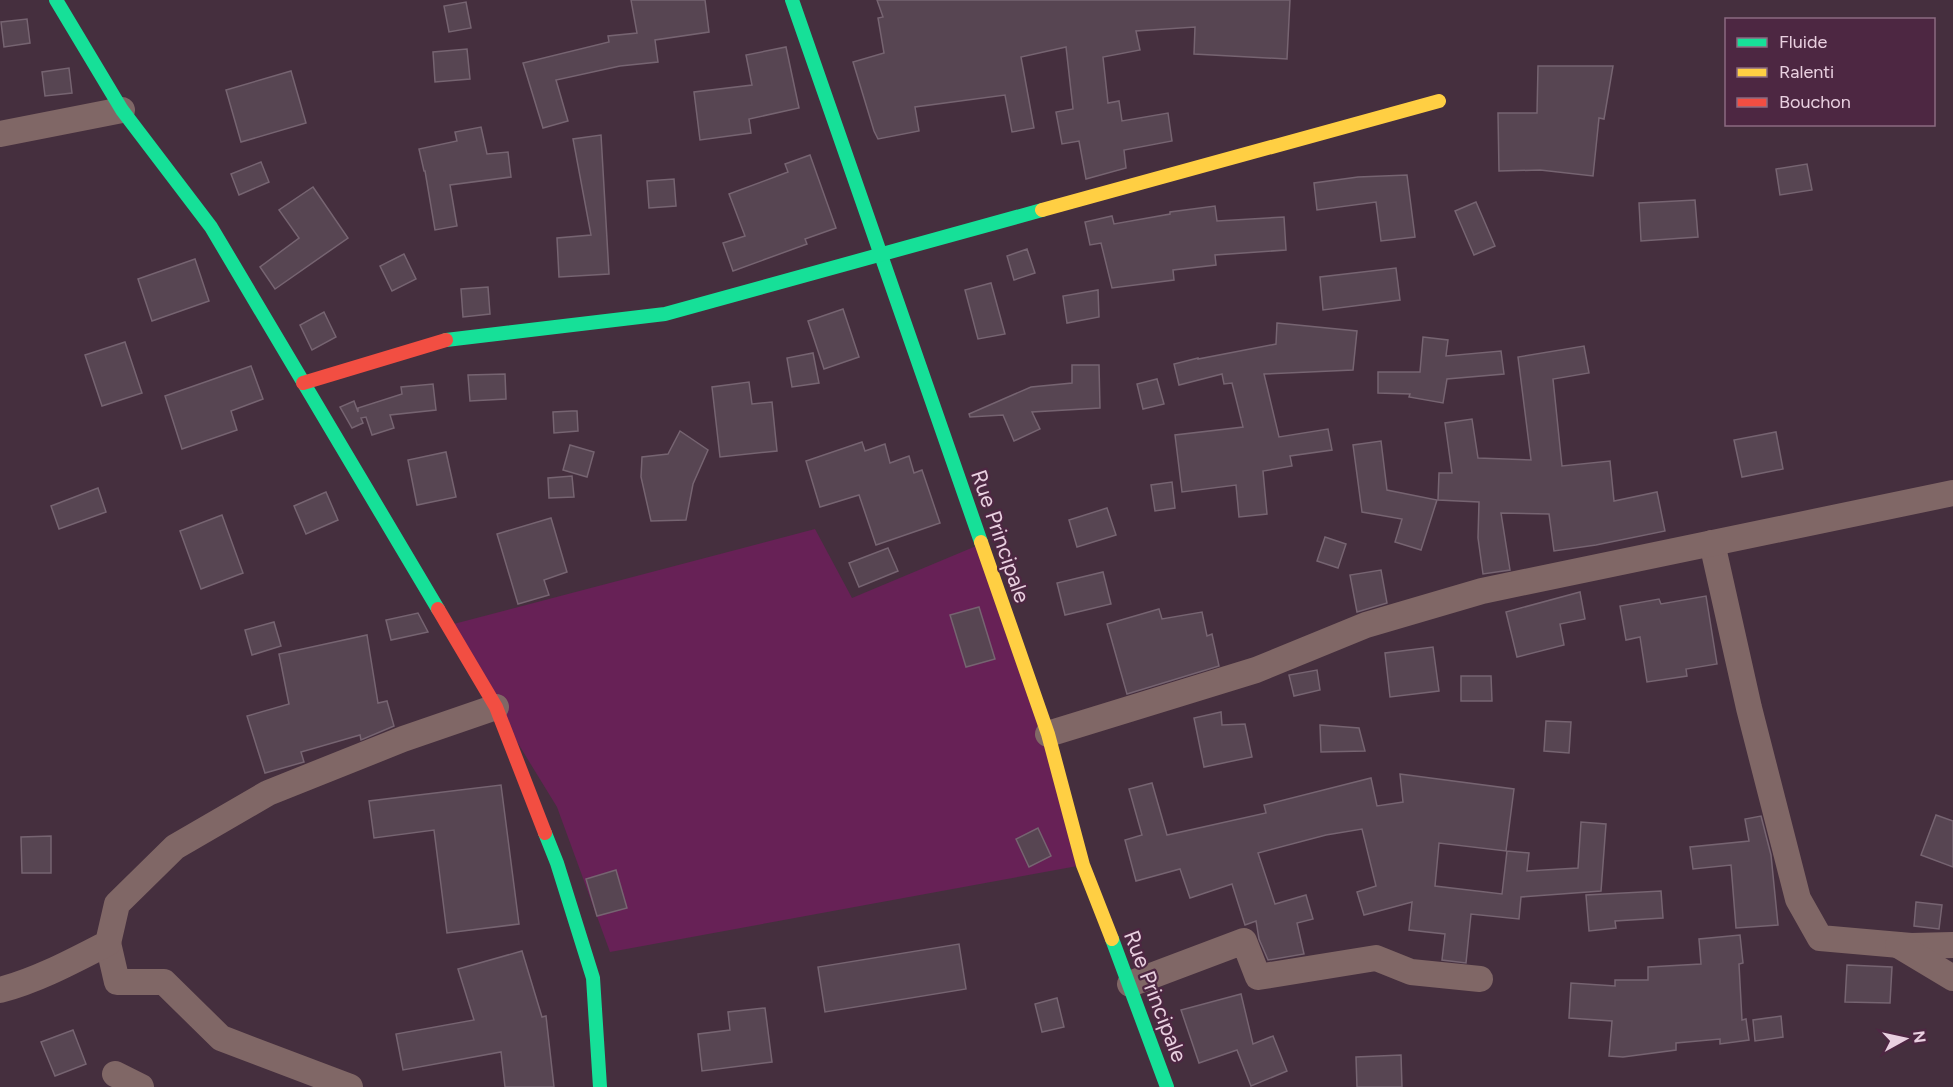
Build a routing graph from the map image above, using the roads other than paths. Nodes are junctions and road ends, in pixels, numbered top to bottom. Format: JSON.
{"nodes":[{"id":1,"x":56,"y":0,"type":"edge"},
{"id":2,"x":792,"y":0,"type":"edge"},
{"id":3,"x":1439,"y":101,"type":"dead end"},
{"id":4,"x":122,"y":110,"type":"junction"},
{"id":5,"x":0,"y":135,"type":"edge"},
{"id":6,"x":879,"y":255,"type":"junction"},
{"id":7,"x":303,"y":383,"type":"junction"},
{"id":8,"x":1953,"y":493,"type":"edge"},
{"id":9,"x":1712,"y":543,"type":"junction"},
{"id":10,"x":496,"y":707,"type":"junction"},
{"id":11,"x":1048,"y":734,"type":"junction"},
{"id":12,"x":108,"y":944,"type":"junction"},
{"id":13,"x":1897,"y":945,"type":"junction"},
{"id":14,"x":1953,"y":945,"type":"edge"},
{"id":15,"x":1953,"y":978,"type":"edge"},
{"id":16,"x":1480,"y":979,"type":"dead end"},
{"id":17,"x":1130,"y":984,"type":"junction"},
{"id":18,"x":0,"y":990,"type":"edge"},
{"id":19,"x":115,"y":1074,"type":"dead end"},
{"id":20,"x":141,"y":1087,"type":"edge"},
{"id":21,"x":350,"y":1087,"type":"edge"},
{"id":22,"x":600,"y":1087,"type":"edge"},
{"id":23,"x":1167,"y":1087,"type":"edge"}],
"edges":[{"from":1,"to":4,"type":"street"},
{"from":2,"to":6,"type":"street","name":"Rue Principale"},
{"from":3,"to":6,"type":"street"},
{"from":4,"to":5,"type":"street"},
{"from":4,"to":7,"type":"street"},
{"from":6,"to":7,"type":"street"},
{"from":6,"to":11,"type":"street","name":"Rue Principale"},
{"from":7,"to":10,"type":"street"},
{"from":8,"to":9,"type":"street"},
{"from":9,"to":11,"type":"street"},
{"from":9,"to":13,"type":"street"},
{"from":10,"to":12,"type":"street"},
{"from":10,"to":22,"type":"street"},
{"from":11,"to":17,"type":"street","name":"Rue Principale"},
{"from":12,"to":18,"type":"street"},
{"from":12,"to":21,"type":"street"},
{"from":13,"to":14,"type":"street"},
{"from":13,"to":15,"type":"street"},
{"from":16,"to":17,"type":"street"},
{"from":17,"to":23,"type":"street","name":"Rue Principale"},
{"from":19,"to":20,"type":"street"}]}
